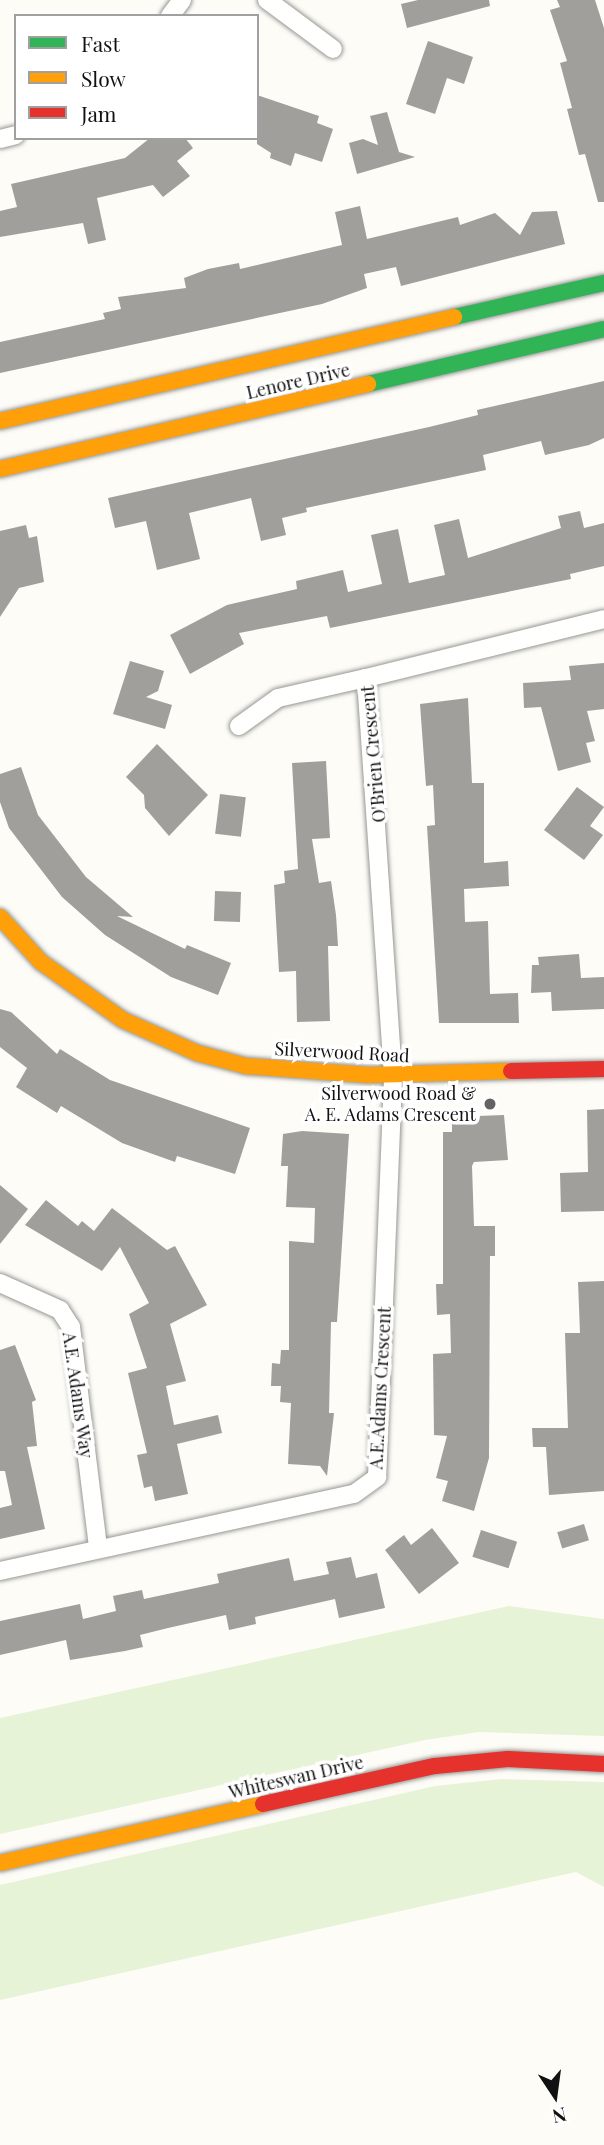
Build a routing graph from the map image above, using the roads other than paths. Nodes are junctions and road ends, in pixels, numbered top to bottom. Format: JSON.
{"nodes":[{"id":1,"x":267,"y":0,"type":"edge"},
{"id":2,"x":333,"y":49,"type":"dead end"},
{"id":3,"x":604,"y":283,"type":"edge"},
{"id":4,"x":604,"y":329,"type":"edge"},
{"id":5,"x":0,"y":421,"type":"edge"},
{"id":6,"x":0,"y":469,"type":"edge"},
{"id":7,"x":604,"y":619,"type":"edge"},
{"id":8,"x":366,"y":677,"type":"junction"},
{"id":9,"x":239,"y":726,"type":"dead end"},
{"id":10,"x":0,"y":917,"type":"edge"},
{"id":11,"x":604,"y":1069,"type":"edge"},
{"id":12,"x":393,"y":1075,"type":"junction"},
{"id":13,"x":0,"y":1283,"type":"edge"},
{"id":14,"x":98,"y":1548,"type":"junction"},
{"id":15,"x":0,"y":1571,"type":"edge"},
{"id":16,"x":604,"y":1764,"type":"edge"},
{"id":17,"x":0,"y":1863,"type":"edge"}],
"edges":[{"from":1,"to":2,"type":"street"},
{"from":3,"to":5,"type":"street","name":"Lenore Drive"},
{"from":4,"to":6,"type":"street","name":"Lenore Drive"},
{"from":7,"to":8,"type":"street","name":"O'Brien Crescent"},
{"from":8,"to":9,"type":"street"},
{"from":8,"to":12,"type":"street","name":"O'Brien Crescent"},
{"from":10,"to":12,"type":"street","name":"Silverwood Road"},
{"from":11,"to":12,"type":"street","name":"Silverwood Road"},
{"from":12,"to":14,"type":"street","name":"A.E.Adams Crescent"},
{"from":13,"to":14,"type":"street","name":"A.E. Adams Way"},
{"from":14,"to":15,"type":"street","name":"A.E.Adams Crescent"},
{"from":16,"to":17,"type":"street","name":"Whiteswan Drive"}]}
